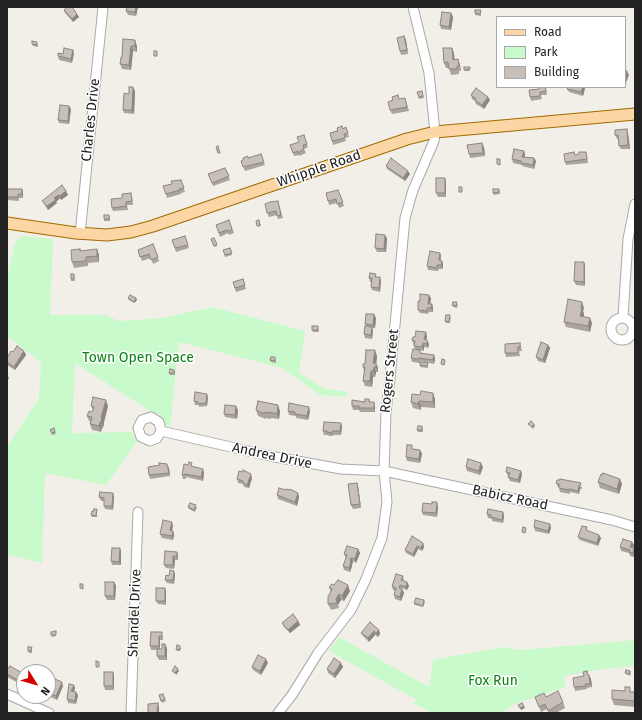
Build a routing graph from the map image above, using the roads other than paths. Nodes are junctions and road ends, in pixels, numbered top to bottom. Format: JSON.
{"nodes":[{"id":1,"x":103,"y":7,"type":"edge"},
{"id":2,"x":413,"y":7,"type":"edge"},
{"id":3,"x":635,"y":114,"type":"edge"},
{"id":4,"x":435,"y":132,"type":"junction"},
{"id":5,"x":635,"y":204,"type":"edge"},
{"id":6,"x":7,"y":223,"type":"edge"},
{"id":7,"x":80,"y":234,"type":"junction"},
{"id":8,"x":623,"y":317,"type":"dead end"},
{"id":9,"x":161,"y":431,"type":"dead end"},
{"id":10,"x":384,"y":472,"type":"junction"},
{"id":11,"x":138,"y":512,"type":"dead end"},
{"id":12,"x":635,"y":527,"type":"edge"},
{"id":13,"x":7,"y":694,"type":"edge"},
{"id":14,"x":49,"y":713,"type":"edge"},
{"id":15,"x":131,"y":713,"type":"edge"},
{"id":16,"x":278,"y":713,"type":"edge"}],
"edges":[{"from":1,"to":7,"type":"street","name":"Charles Drive"},
{"from":2,"to":4,"type":"street","name":"Rogers Street"},
{"from":3,"to":4,"type":"main road","name":"Whipple Road"},
{"from":4,"to":7,"type":"main road","name":"Whipple Road"},
{"from":4,"to":10,"type":"street","name":"Rogers Street"},
{"from":5,"to":8,"type":"street"},
{"from":6,"to":7,"type":"main road","name":"Whipple Road"},
{"from":9,"to":10,"type":"street","name":"Andrea Drive"},
{"from":10,"to":12,"type":"street","name":"Babicz Road"},
{"from":10,"to":16,"type":"street","name":"Rogers Street"},
{"from":11,"to":15,"type":"street","name":"Shandel Drive"},
{"from":13,"to":14,"type":"street"}]}
